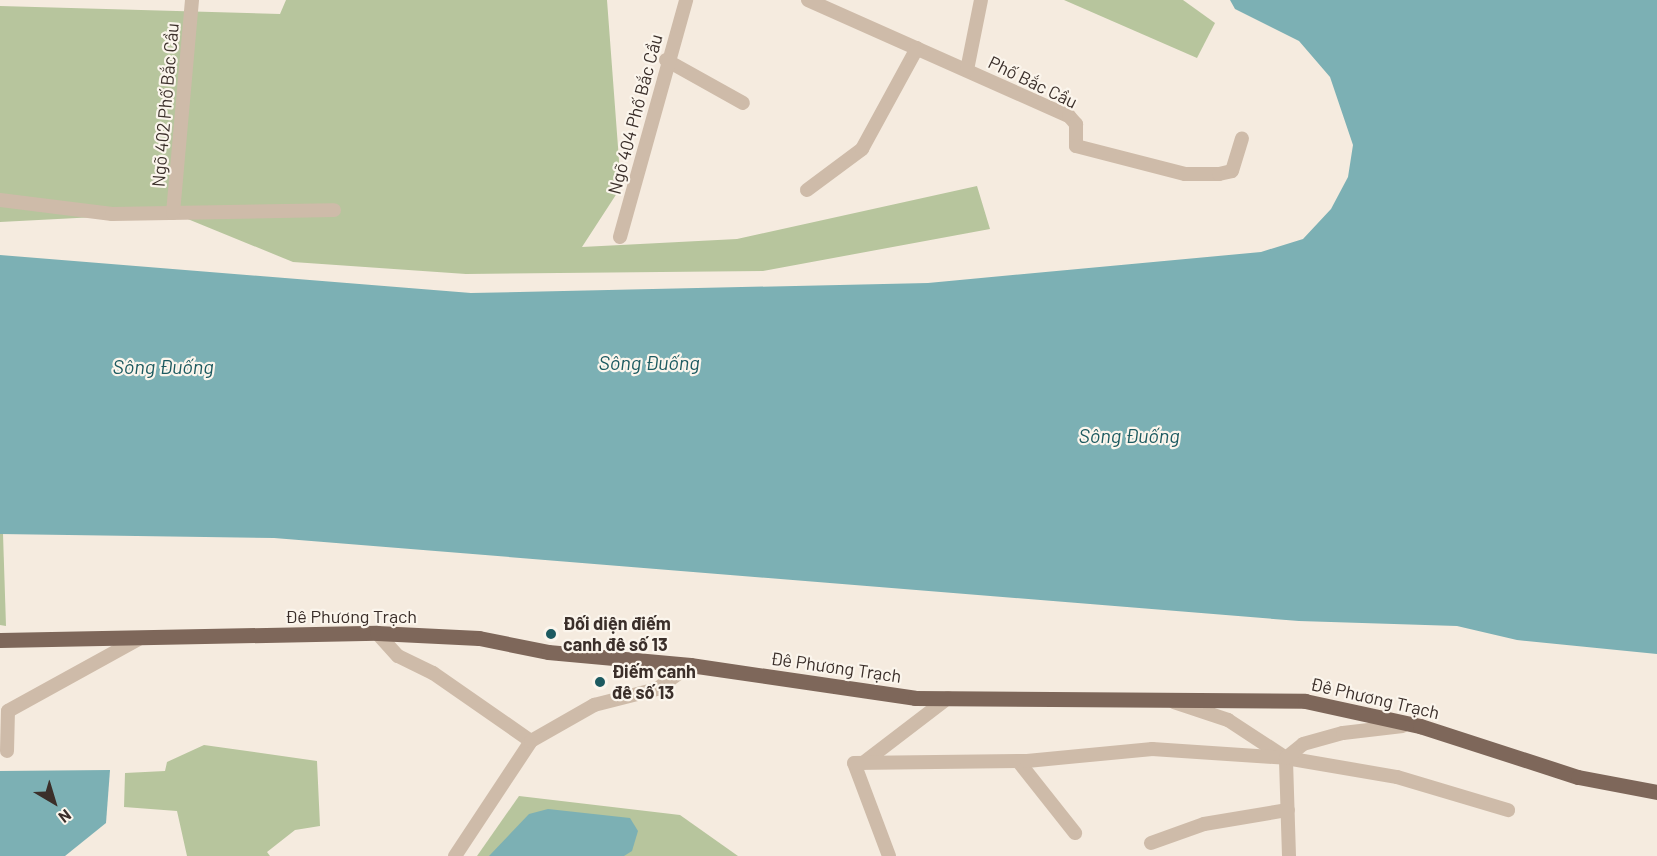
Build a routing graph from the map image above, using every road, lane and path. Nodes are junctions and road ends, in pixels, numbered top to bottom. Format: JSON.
{"nodes":[{"id":1,"x":183,"y":0,"type":"edge"},
{"id":2,"x":192,"y":0,"type":"edge"},
{"id":3,"x":686,"y":0,"type":"edge"},
{"id":4,"x":981,"y":0,"type":"edge"},
{"id":5,"x":814,"y":1,"type":"edge"},
{"id":6,"x":917,"y":48,"type":"junction"},
{"id":7,"x":666,"y":60,"type":"junction"},
{"id":8,"x":967,"y":70,"type":"junction"},
{"id":9,"x":743,"y":103,"type":"dead end"},
{"id":10,"x":1242,"y":138,"type":"dead end"},
{"id":11,"x":807,"y":190,"type":"dead end"},
{"id":12,"x":0,"y":200,"type":"edge"},
{"id":13,"x":334,"y":210,"type":"dead end"},
{"id":14,"x":173,"y":213,"type":"junction"},
{"id":15,"x":620,"y":237,"type":"dead end"},
{"id":16,"x":377,"y":633,"type":"junction"},
{"id":17,"x":140,"y":638,"type":"junction"},
{"id":18,"x":0,"y":640,"type":"edge"},
{"id":19,"x":690,"y":665,"type":"junction"},
{"id":20,"x":948,"y":698,"type":"junction"},
{"id":21,"x":1168,"y":700,"type":"junction"},
{"id":22,"x":4,"y":712,"type":"edge"},
{"id":23,"x":1420,"y":726,"type":"junction"},
{"id":24,"x":531,"y":741,"type":"junction"},
{"id":25,"x":7,"y":751,"type":"dead end"},
{"id":26,"x":1286,"y":758,"type":"junction"},
{"id":27,"x":1018,"y":761,"type":"junction"},
{"id":28,"x":863,"y":764,"type":"junction"},
{"id":29,"x":1657,"y":792,"type":"edge"},
{"id":30,"x":1288,"y":810,"type":"junction"},
{"id":31,"x":1508,"y":810,"type":"dead end"},
{"id":32,"x":1075,"y":833,"type":"dead end"},
{"id":33,"x":1151,"y":843,"type":"dead end"},
{"id":34,"x":456,"y":856,"type":"edge"},
{"id":35,"x":889,"y":856,"type":"edge"},
{"id":36,"x":1289,"y":856,"type":"edge"}],
"edges":[{"from":1,"to":2,"type":"street"},
{"from":2,"to":14,"type":"street","name":"Ngõ 402 Phố Bắc Cầu"},
{"from":3,"to":7,"type":"street","name":"Ngõ 404 Phố Bắc Cầu"},
{"from":4,"to":8,"type":"street"},
{"from":5,"to":6,"type":"street","name":"Phố Bắc Cầu"},
{"from":6,"to":8,"type":"street","name":"Phố Bắc Cầu"},
{"from":6,"to":11,"type":"street"},
{"from":7,"to":9,"type":"street"},
{"from":7,"to":15,"type":"street","name":"Ngõ 404 Phố Bắc Cầu"},
{"from":8,"to":10,"type":"street","name":"Phố Bắc Cầu"},
{"from":12,"to":14,"type":"street"},
{"from":13,"to":14,"type":"street"},
{"from":16,"to":17,"type":"main road","name":"Đê Phương Trạch"},
{"from":16,"to":19,"type":"main road","name":"Đê Phương Trạch"},
{"from":16,"to":24,"type":"street"},
{"from":17,"to":18,"type":"main road","name":"Đê Phương Trạch"},
{"from":17,"to":22,"type":"street"},
{"from":19,"to":20,"type":"main road","name":"Đê Phương Trạch"},
{"from":19,"to":24,"type":"street"},
{"from":20,"to":21,"type":"main road","name":"Đê Phương Trạch"},
{"from":20,"to":28,"type":"street"},
{"from":21,"to":23,"type":"main road","name":"Đê Phương Trạch"},
{"from":21,"to":26,"type":"street"},
{"from":22,"to":25,"type":"street"},
{"from":23,"to":26,"type":"street"},
{"from":23,"to":29,"type":"main road","name":"Đê Phương Trạch"},
{"from":24,"to":34,"type":"street"},
{"from":26,"to":27,"type":"street"},
{"from":26,"to":30,"type":"street"},
{"from":26,"to":31,"type":"street"},
{"from":27,"to":28,"type":"street"},
{"from":27,"to":32,"type":"street"},
{"from":28,"to":35,"type":"street"},
{"from":30,"to":33,"type":"street"},
{"from":30,"to":36,"type":"street"}]}
